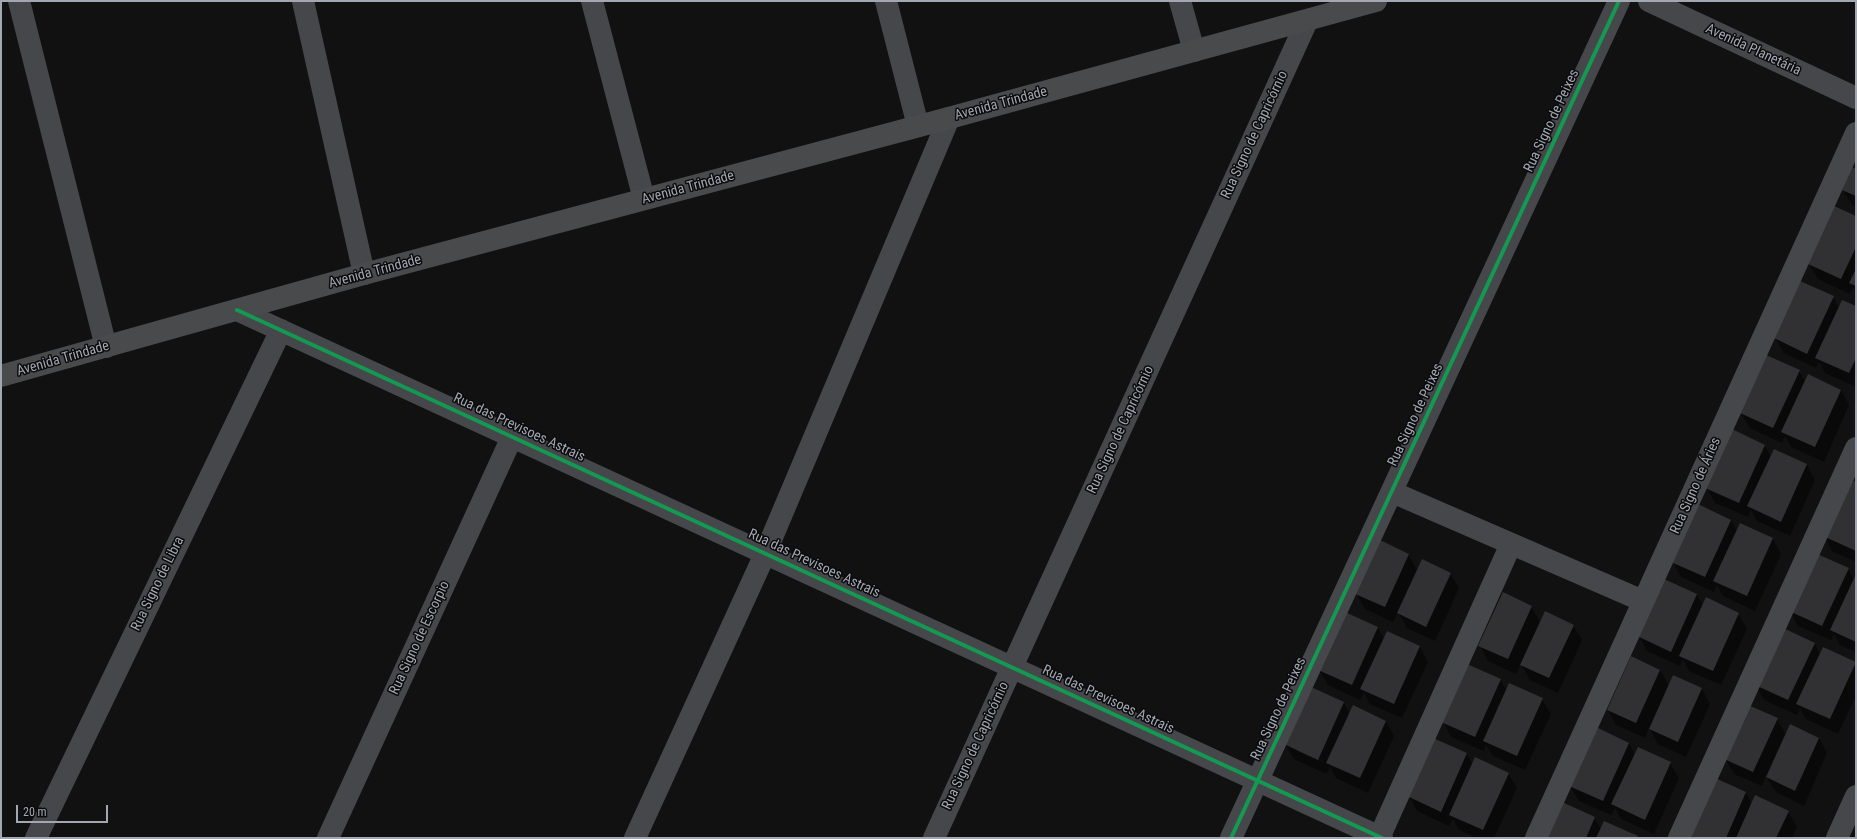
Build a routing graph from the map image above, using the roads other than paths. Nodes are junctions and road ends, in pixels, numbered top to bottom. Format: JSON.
{"nodes":[{"id":1,"x":19,"y":1,"type":"edge"},
{"id":2,"x":303,"y":1,"type":"edge"},
{"id":3,"x":592,"y":1,"type":"edge"},
{"id":4,"x":886,"y":1,"type":"edge"},
{"id":5,"x":1180,"y":1,"type":"edge"},
{"id":6,"x":1376,"y":1,"type":"edge"},
{"id":7,"x":1619,"y":1,"type":"edge"},
{"id":8,"x":1649,"y":1,"type":"edge"},
{"id":9,"x":1307,"y":21,"type":"junction"},
{"id":10,"x":1194,"y":51,"type":"junction"},
{"id":11,"x":1856,"y":98,"type":"edge"},
{"id":12,"x":949,"y":118,"type":"junction"},
{"id":13,"x":918,"y":126,"type":"junction"},
{"id":14,"x":1856,"y":133,"type":"edge"},
{"id":15,"x":644,"y":200,"type":"junction"},
{"id":16,"x":364,"y":274,"type":"junction"},
{"id":17,"x":236,"y":310,"type":"junction"},
{"id":18,"x":281,"y":330,"type":"junction"},
{"id":19,"x":106,"y":347,"type":"junction"},
{"id":20,"x":1,"y":376,"type":"edge"},
{"id":21,"x":512,"y":437,"type":"junction"},
{"id":22,"x":1856,"y":448,"type":"edge"},
{"id":23,"x":1392,"y":492,"type":"junction"},
{"id":24,"x":1511,"y":544,"type":"junction"},
{"id":25,"x":765,"y":554,"type":"junction"},
{"id":26,"x":1643,"y":601,"type":"junction"},
{"id":27,"x":1012,"y":668,"type":"junction"},
{"id":28,"x":1258,"y":781,"type":"junction"},
{"id":29,"x":1856,"y":796,"type":"edge"},
{"id":30,"x":36,"y":838,"type":"edge"},
{"id":31,"x":328,"y":838,"type":"edge"},
{"id":32,"x":635,"y":838,"type":"edge"},
{"id":33,"x":934,"y":838,"type":"edge"},
{"id":34,"x":1232,"y":838,"type":"edge"},
{"id":35,"x":1380,"y":838,"type":"edge"},
{"id":36,"x":1536,"y":838,"type":"edge"},
{"id":37,"x":1679,"y":838,"type":"edge"},
{"id":38,"x":1837,"y":838,"type":"edge"}],
"edges":[{"from":1,"to":19,"type":"street"},
{"from":2,"to":16,"type":"street"},
{"from":3,"to":15,"type":"street"},
{"from":4,"to":13,"type":"street"},
{"from":5,"to":10,"type":"street"},
{"from":6,"to":9,"type":"main road","name":"Avenida Trindade"},
{"from":7,"to":23,"type":"street","name":"Rua Signo de Peixes"},
{"from":8,"to":11,"type":"street","name":"Avenida Planetária"},
{"from":9,"to":10,"type":"main road","name":"Avenida Trindade"},
{"from":9,"to":27,"type":"street","name":"Rua Signo de Capricórnio"},
{"from":10,"to":12,"type":"main road","name":"Avenida Trindade"},
{"from":12,"to":13,"type":"main road","name":"Avenida Trindade"},
{"from":12,"to":25,"type":"street"},
{"from":13,"to":15,"type":"main road","name":"Avenida Trindade"},
{"from":14,"to":26,"type":"street","name":"Rua Signo de Áries"},
{"from":15,"to":16,"type":"main road","name":"Avenida Trindade"},
{"from":16,"to":17,"type":"main road","name":"Avenida Trindade"},
{"from":17,"to":18,"type":"street","name":"Rua das Previsoes Astrais"},
{"from":17,"to":19,"type":"main road","name":"Avenida Trindade"},
{"from":18,"to":21,"type":"street","name":"Rua das Previsoes Astrais"},
{"from":18,"to":30,"type":"street","name":"Rua Signo de Libra"},
{"from":19,"to":20,"type":"main road","name":"Avenida Trindade"},
{"from":21,"to":25,"type":"street","name":"Rua das Previsoes Astrais"},
{"from":21,"to":31,"type":"street","name":"Rua Signo de Escorpio"},
{"from":22,"to":37,"type":"street"},
{"from":23,"to":24,"type":"street"},
{"from":23,"to":28,"type":"street","name":"Rua Signo de Peixes"},
{"from":24,"to":26,"type":"street"},
{"from":24,"to":35,"type":"street"},
{"from":25,"to":27,"type":"street","name":"Rua das Previsoes Astrais"},
{"from":25,"to":32,"type":"street"},
{"from":26,"to":36,"type":"street","name":"Rua Signo de Áries"},
{"from":27,"to":28,"type":"street","name":"Rua das Previsoes Astrais"},
{"from":27,"to":33,"type":"street","name":"Rua Signo de Capricórnio"},
{"from":28,"to":34,"type":"street","name":"Rua Signo de Peixes"},
{"from":28,"to":35,"type":"street","name":"Rua das Previsoes Astrais"},
{"from":29,"to":38,"type":"street"}]}
